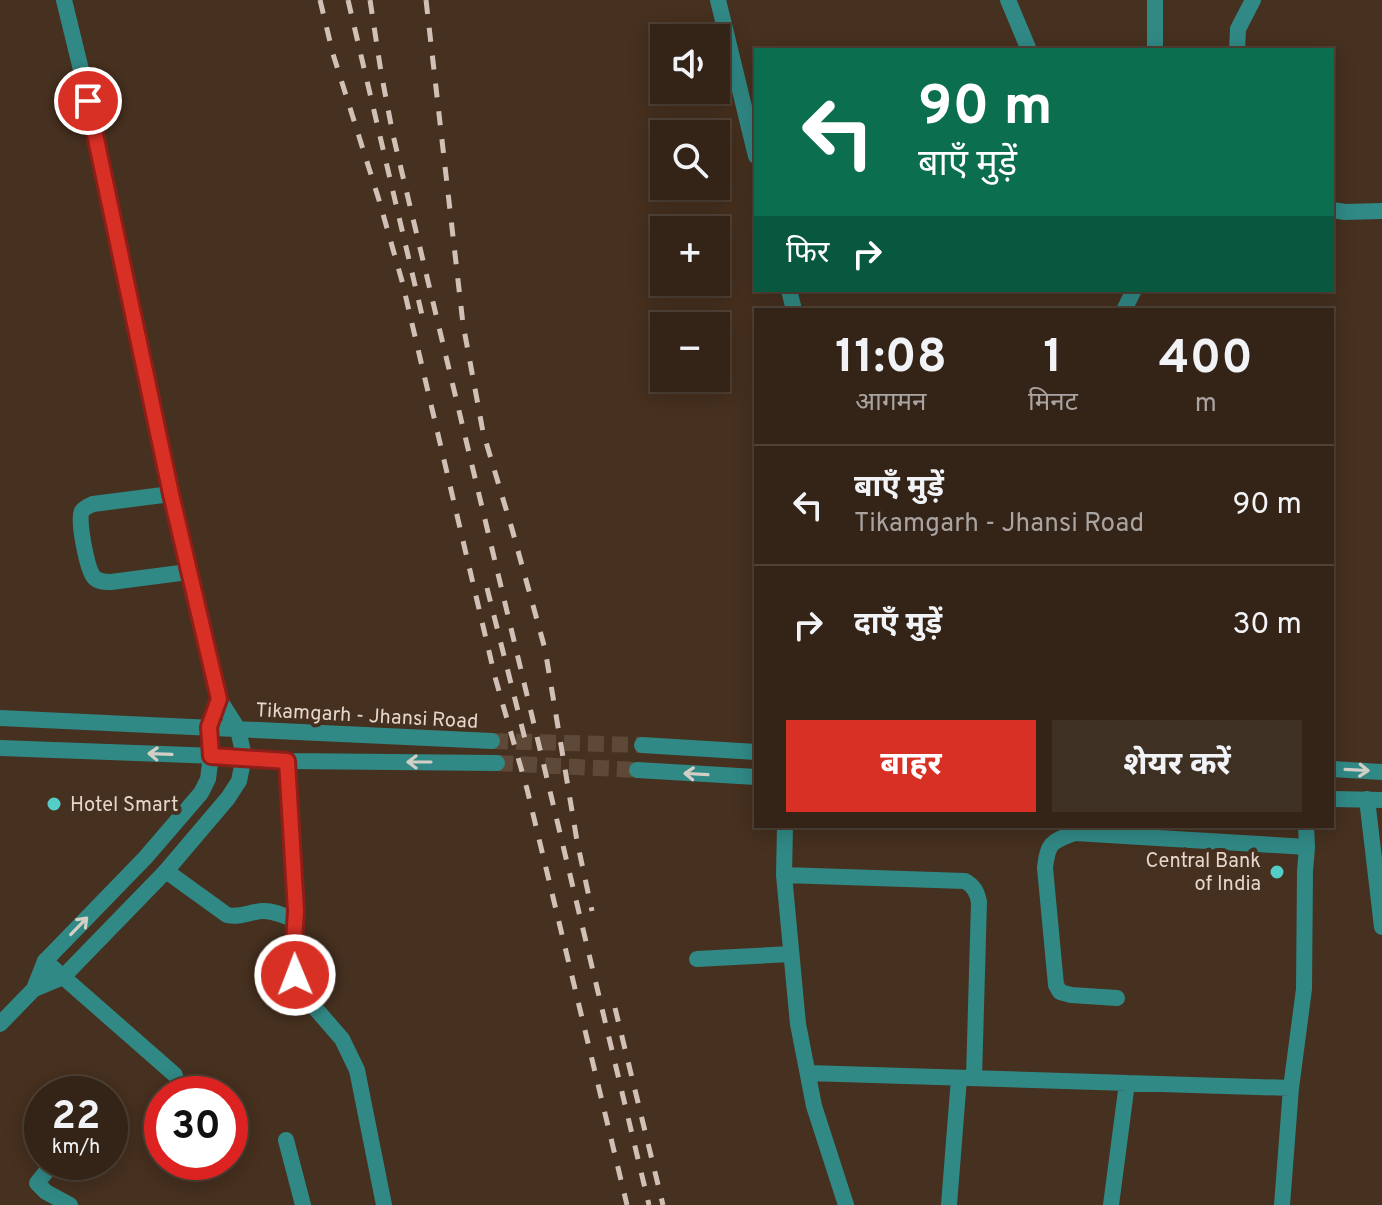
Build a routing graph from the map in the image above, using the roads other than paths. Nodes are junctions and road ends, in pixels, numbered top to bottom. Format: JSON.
{"nodes":[{"id":1,"x":64,"y":0,"type":"edge"},
{"id":2,"x":718,"y":0,"type":"edge"},
{"id":3,"x":1008,"y":0,"type":"edge"},
{"id":4,"x":1155,"y":0,"type":"edge"},
{"id":5,"x":1253,"y":0,"type":"edge"},
{"id":6,"x":1028,"y":48,"type":"edge"},
{"id":7,"x":1155,"y":48,"type":"edge"},
{"id":8,"x":1237,"y":48,"type":"edge"},
{"id":9,"x":754,"y":148,"type":"edge"},
{"id":10,"x":1334,"y":210,"type":"edge"},
{"id":11,"x":1382,"y":211,"type":"edge"},
{"id":12,"x":171,"y":494,"type":"junction"},
{"id":13,"x":188,"y":572,"type":"junction"},
{"id":14,"x":219,"y":699,"type":"junction"},
{"id":15,"x":0,"y":718,"type":"edge"},
{"id":16,"x":209,"y":727,"type":"junction"},
{"id":17,"x":238,"y":729,"type":"junction"},
{"id":18,"x":492,"y":741,"type":"tunnel mouth"},
{"id":19,"x":642,"y":745,"type":"tunnel mouth"},
{"id":20,"x":0,"y":748,"type":"edge"},
{"id":21,"x":754,"y":752,"type":"edge"},
{"id":22,"x":211,"y":756,"type":"junction"},
{"id":23,"x":244,"y":757,"type":"junction"},
{"id":24,"x":287,"y":761,"type":"junction"},
{"id":25,"x":497,"y":763,"type":"tunnel mouth"},
{"id":26,"x":1334,"y":769,"type":"edge"},
{"id":27,"x":637,"y":770,"type":"tunnel mouth"},
{"id":28,"x":1382,"y":772,"type":"edge"},
{"id":29,"x":754,"y":777,"type":"edge"},
{"id":30,"x":1334,"y":799,"type":"edge"},
{"id":31,"x":1375,"y":800,"type":"edge"},
{"id":32,"x":785,"y":828,"type":"edge"},
{"id":33,"x":1306,"y":828,"type":"edge"},
{"id":34,"x":1307,"y":847,"type":"junction"},
{"id":35,"x":166,"y":871,"type":"junction"},
{"id":36,"x":784,"y":875,"type":"junction"},
{"id":37,"x":1379,"y":887,"type":"edge"},
{"id":38,"x":295,"y":920,"type":"junction"},
{"id":39,"x":1382,"y":927,"type":"edge"},
{"id":40,"x":791,"y":954,"type":"junction"},
{"id":41,"x":697,"y":959,"type":"dead end"},
{"id":42,"x":45,"y":961,"type":"junction"},
{"id":43,"x":63,"y":977,"type":"junction"},
{"id":44,"x":34,"y":989,"type":"junction"},
{"id":45,"x":1117,"y":998,"type":"dead end"},
{"id":46,"x":0,"y":1024,"type":"edge"},
{"id":47,"x":808,"y":1073,"type":"junction"},
{"id":48,"x":175,"y":1075,"type":"dead end"},
{"id":49,"x":966,"y":1078,"type":"junction"},
{"id":50,"x":1127,"y":1083,"type":"junction"},
{"id":51,"x":1291,"y":1088,"type":"junction"},
{"id":52,"x":286,"y":1140,"type":"dead end"},
{"id":53,"x":39,"y":1180,"type":"edge"},
{"id":54,"x":70,"y":1205,"type":"edge"},
{"id":55,"x":303,"y":1205,"type":"edge"},
{"id":56,"x":384,"y":1205,"type":"edge"},
{"id":57,"x":846,"y":1205,"type":"edge"},
{"id":58,"x":949,"y":1205,"type":"edge"},
{"id":59,"x":1111,"y":1205,"type":"edge"},
{"id":60,"x":1282,"y":1205,"type":"edge"}],
"edges":[{"from":1,"to":12,"type":"street"},
{"from":2,"to":9,"type":"street"},
{"from":3,"to":6,"type":"street"},
{"from":4,"to":7,"type":"street"},
{"from":5,"to":8,"type":"street"},
{"from":10,"to":11,"type":"street"},
{"from":12,"to":13,"type":"street"},
{"from":12,"to":13,"type":"street"},
{"from":13,"to":14,"type":"street"},
{"from":14,"to":16,"type":"street"},
{"from":14,"to":17,"type":"street"},
{"from":15,"to":16,"type":"street","name":"Tikamgarh - Jhansi Road"},
{"from":16,"to":17,"type":"street","name":"Tikamgarh - Jhansi Road"},
{"from":16,"to":22,"type":"street"},
{"from":17,"to":18,"type":"street","name":"Tikamgarh - Jhansi Road"},
{"from":17,"to":23,"type":"street"},
{"from":19,"to":21,"type":"street"},
{"from":22,"to":20,"type":"street","name":"Tikamgarh - Jhansi Road","one_way":true},
{"from":22,"to":23,"type":"street","name":"Tikamgarh - Jhansi Road"},
{"from":42,"to":22,"type":"street","one_way":true},
{"from":23,"to":24,"type":"street","name":"Tikamgarh - Jhansi Road"},
{"from":23,"to":35,"type":"street"},
{"from":25,"to":24,"type":"street","name":"Tikamgarh - Jhansi Road","one_way":true},
{"from":24,"to":38,"type":"street"},
{"from":26,"to":28,"type":"street","one_way":true},
{"from":29,"to":27,"type":"street","one_way":true},
{"from":30,"to":31,"type":"street"},
{"from":31,"to":37,"type":"street"},
{"from":32,"to":36,"type":"street"},
{"from":33,"to":34,"type":"street"},
{"from":34,"to":45,"type":"street"},
{"from":34,"to":51,"type":"street"},
{"from":35,"to":38,"type":"street"},
{"from":35,"to":43,"type":"street"},
{"from":36,"to":40,"type":"street"},
{"from":36,"to":49,"type":"street"},
{"from":37,"to":39,"type":"street"},
{"from":38,"to":56,"type":"street"},
{"from":40,"to":41,"type":"street"},
{"from":40,"to":47,"type":"street"},
{"from":42,"to":43,"type":"street"},
{"from":42,"to":44,"type":"street"},
{"from":43,"to":44,"type":"street"},
{"from":43,"to":48,"type":"street"},
{"from":44,"to":46,"type":"street"},
{"from":47,"to":49,"type":"street"},
{"from":47,"to":57,"type":"street"},
{"from":49,"to":50,"type":"street"},
{"from":49,"to":58,"type":"street"},
{"from":50,"to":51,"type":"street"},
{"from":50,"to":59,"type":"street"},
{"from":51,"to":60,"type":"street"},
{"from":52,"to":55,"type":"street"},
{"from":53,"to":54,"type":"street"}]}
